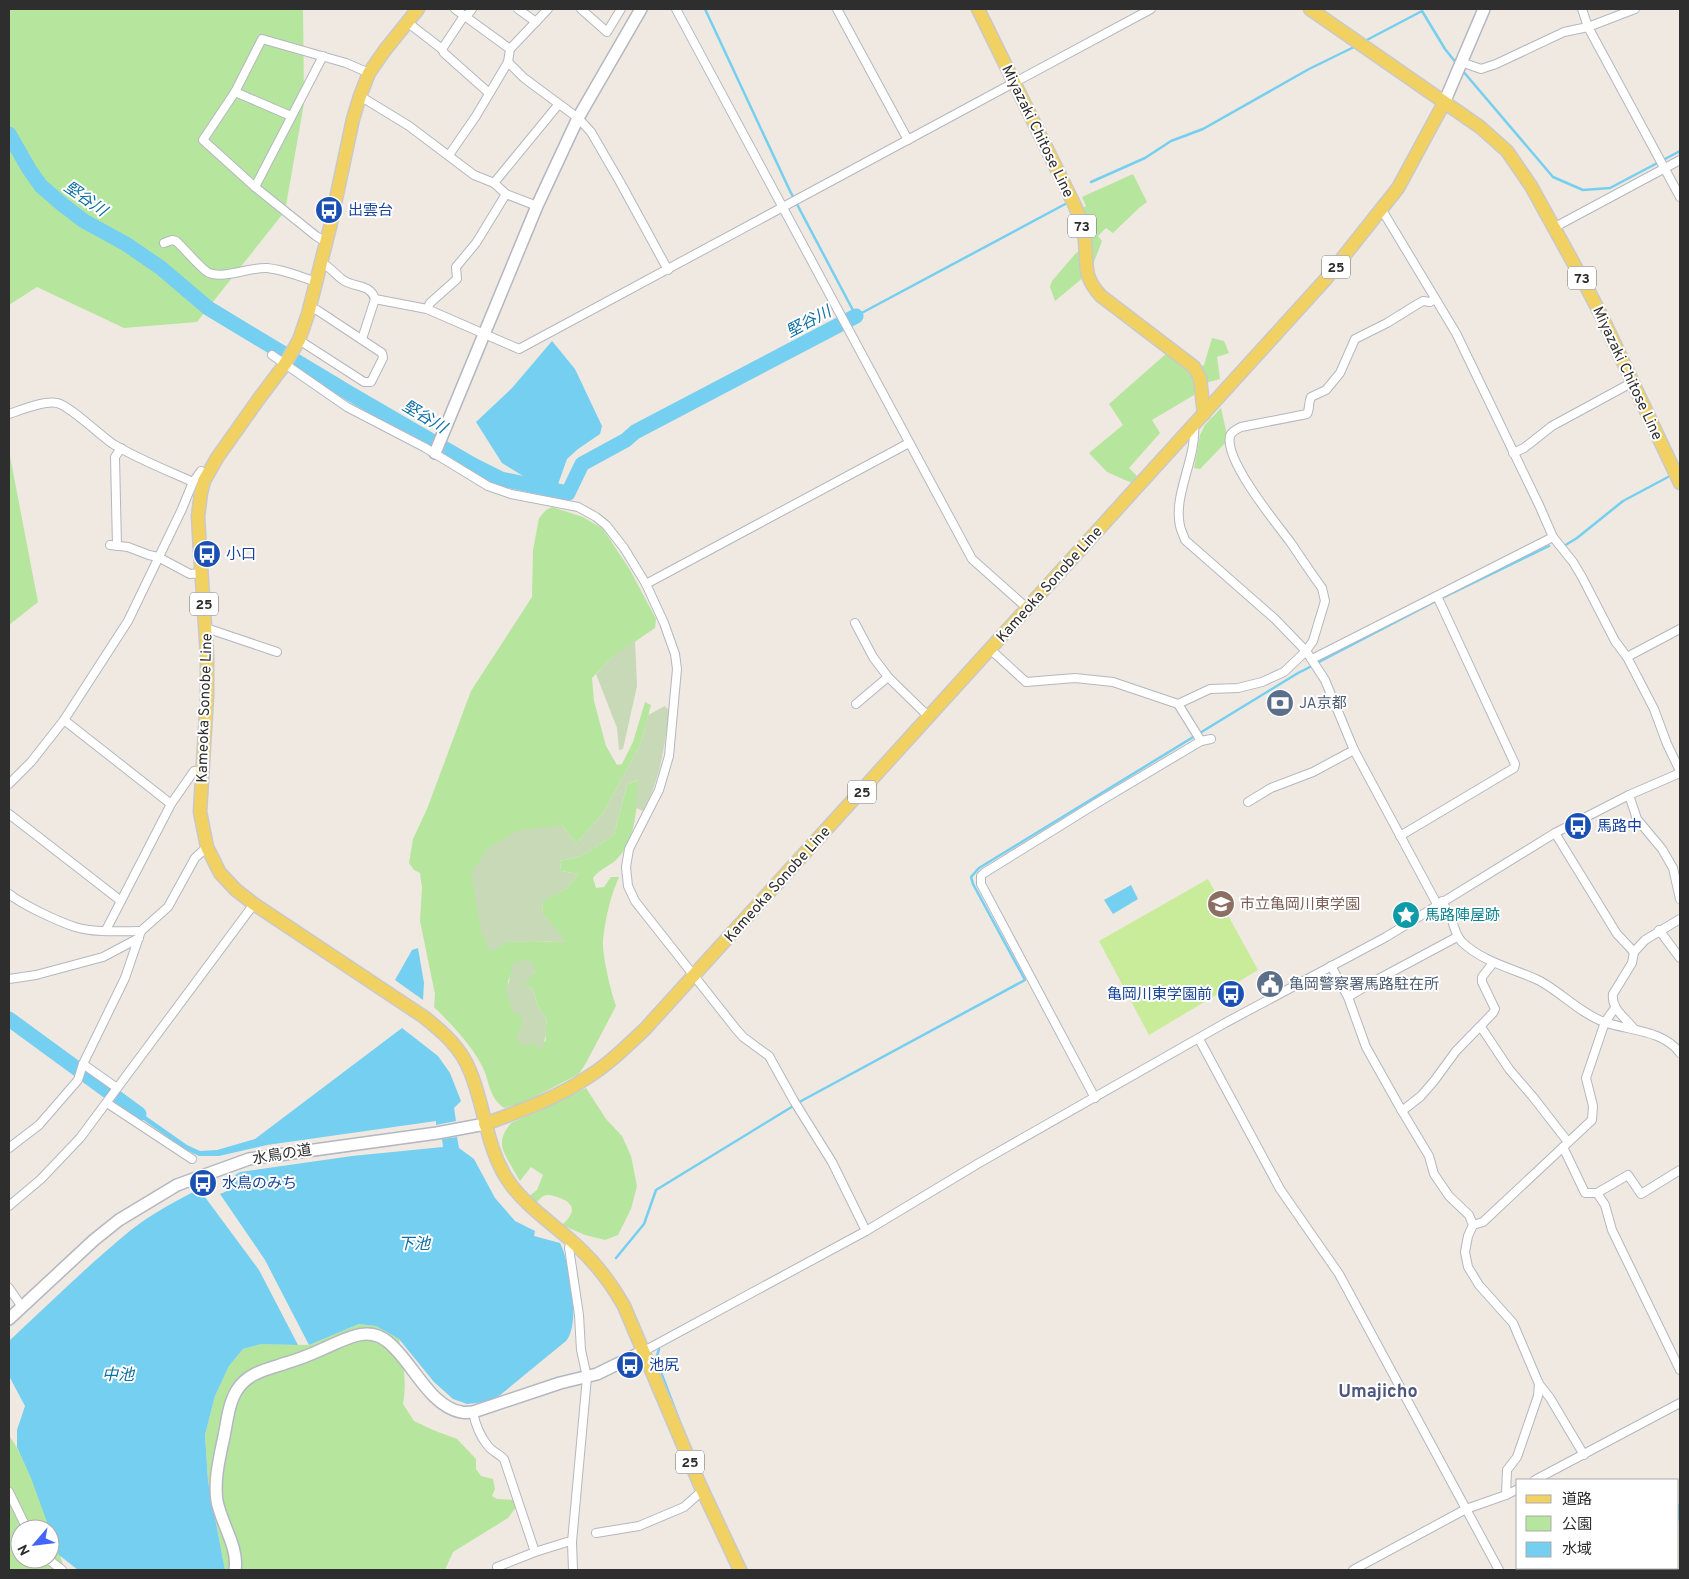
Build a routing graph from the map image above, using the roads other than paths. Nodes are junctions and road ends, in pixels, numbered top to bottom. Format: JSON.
{"nodes":[{"id":1,"x":418,"y":9,"type":"edge"},
{"id":2,"x":455,"y":9,"type":"edge"},
{"id":3,"x":472,"y":9,"type":"edge"},
{"id":4,"x":518,"y":9,"type":"edge"},
{"id":5,"x":548,"y":9,"type":"edge"},
{"id":6,"x":581,"y":9,"type":"edge"},
{"id":7,"x":621,"y":9,"type":"edge"},
{"id":8,"x":641,"y":9,"type":"edge"},
{"id":9,"x":676,"y":9,"type":"edge"},
{"id":10,"x":837,"y":9,"type":"edge"},
{"id":11,"x":978,"y":9,"type":"edge"},
{"id":12,"x":1151,"y":9,"type":"edge"},
{"id":13,"x":1310,"y":9,"type":"edge"},
{"id":14,"x":1484,"y":9,"type":"edge"},
{"id":15,"x":1582,"y":9,"type":"edge"},
{"id":16,"x":1635,"y":9,"type":"edge"},
{"id":17,"x":465,"y":17,"type":"junction"},
{"id":18,"x":407,"y":22,"type":"junction"},
{"id":19,"x":536,"y":22,"type":"junction"},
{"id":20,"x":1588,"y":27,"type":"junction"},
{"id":21,"x":442,"y":49,"type":"junction"},
{"id":22,"x":510,"y":49,"type":"junction"},
{"id":23,"x":323,"y":56,"type":"junction"},
{"id":24,"x":508,"y":62,"type":"junction"},
{"id":25,"x":1459,"y":66,"type":"junction"},
{"id":26,"x":369,"y":74,"type":"junction"},
{"id":27,"x":1014,"y":83,"type":"junction"},
{"id":28,"x":235,"y":92,"type":"junction"},
{"id":29,"x":489,"y":92,"type":"junction"},
{"id":30,"x":360,"y":96,"type":"junction"},
{"id":31,"x":1444,"y":103,"type":"junction"},
{"id":32,"x":558,"y":105,"type":"junction"},
{"id":33,"x":291,"y":116,"type":"junction"},
{"id":34,"x":578,"y":118,"type":"junction"},
{"id":35,"x":908,"y":140,"type":"junction"},
{"id":36,"x":449,"y":155,"type":"junction"},
{"id":37,"x":1680,"y":160,"type":"edge"},
{"id":38,"x":1665,"y":168,"type":"junction"},
{"id":39,"x":494,"y":183,"type":"junction"},
{"id":40,"x":255,"y":187,"type":"junction"},
{"id":41,"x":506,"y":194,"type":"junction"},
{"id":42,"x":1680,"y":197,"type":"edge"},
{"id":43,"x":537,"y":206,"type":"junction"},
{"id":44,"x":783,"y":207,"type":"junction"},
{"id":45,"x":1382,"y":210,"type":"junction"},
{"id":46,"x":1555,"y":227,"type":"junction"},
{"id":47,"x":326,"y":242,"type":"junction"},
{"id":48,"x":164,"y":243,"type":"dead end"},
{"id":49,"x":321,"y":262,"type":"junction"},
{"id":50,"x":668,"y":270,"type":"junction"},
{"id":51,"x":316,"y":282,"type":"junction"},
{"id":52,"x":1435,"y":299,"type":"junction"},
{"id":53,"x":375,"y":300,"type":"junction"},
{"id":54,"x":309,"y":308,"type":"junction"},
{"id":55,"x":427,"y":309,"type":"junction"},
{"id":56,"x":484,"y":333,"type":"junction"},
{"id":57,"x":362,"y":339,"type":"junction"},
{"id":58,"x":299,"y":340,"type":"junction"},
{"id":59,"x":272,"y":355,"type":"dead end"},
{"id":60,"x":286,"y":364,"type":"junction"},
{"id":61,"x":1633,"y":382,"type":"junction"},
{"id":62,"x":9,"y":414,"type":"edge"},
{"id":63,"x":1204,"y":414,"type":"junction"},
{"id":64,"x":1194,"y":424,"type":"junction"},
{"id":65,"x":909,"y":443,"type":"junction"},
{"id":66,"x":121,"y":448,"type":"junction"},
{"id":67,"x":1513,"y":453,"type":"junction"},
{"id":68,"x":434,"y":454,"type":"junction"},
{"id":69,"x":1676,"y":463,"type":"edge"},
{"id":70,"x":206,"y":476,"type":"junction"},
{"id":71,"x":193,"y":482,"type":"junction"},
{"id":72,"x":1680,"y":483,"type":"edge"},
{"id":73,"x":1553,"y":537,"type":"junction"},
{"id":74,"x":158,"y":557,"type":"junction"},
{"id":75,"x":202,"y":573,"type":"junction"},
{"id":76,"x":646,"y":584,"type":"junction"},
{"id":77,"x":1438,"y":599,"type":"junction"},
{"id":78,"x":1027,"y":608,"type":"junction"},
{"id":79,"x":855,"y":622,"type":"dead end"},
{"id":80,"x":206,"y":628,"type":"junction"},
{"id":81,"x":1680,"y":629,"type":"edge"},
{"id":82,"x":990,"y":649,"type":"junction"},
{"id":83,"x":1306,"y":650,"type":"junction"},
{"id":84,"x":277,"y":652,"type":"dead end"},
{"id":85,"x":1627,"y":657,"type":"junction"},
{"id":86,"x":1312,"y":659,"type":"junction"},
{"id":87,"x":888,"y":677,"type":"junction"},
{"id":88,"x":856,"y":704,"type":"dead end"},
{"id":89,"x":1178,"y":704,"type":"junction"},
{"id":90,"x":929,"y":717,"type":"junction"},
{"id":91,"x":64,"y":720,"type":"junction"},
{"id":92,"x":1211,"y":739,"type":"dead end"},
{"id":93,"x":1201,"y":741,"type":"junction"},
{"id":94,"x":1354,"y":750,"type":"junction"},
{"id":95,"x":202,"y":771,"type":"junction"},
{"id":96,"x":1680,"y":772,"type":"edge"},
{"id":97,"x":9,"y":784,"type":"edge"},
{"id":98,"x":1629,"y":796,"type":"junction"},
{"id":99,"x":1248,"y":802,"type":"dead end"},
{"id":100,"x":171,"y":804,"type":"junction"},
{"id":101,"x":9,"y":814,"type":"edge"},
{"id":102,"x":1555,"y":833,"type":"junction"},
{"id":103,"x":1400,"y":836,"type":"junction"},
{"id":104,"x":206,"y":847,"type":"junction"},
{"id":105,"x":9,"y":894,"type":"edge"},
{"id":106,"x":1680,"y":899,"type":"edge"},
{"id":107,"x":121,"y":901,"type":"junction"},
{"id":108,"x":1439,"y":903,"type":"junction"},
{"id":109,"x":254,"y":904,"type":"junction"},
{"id":110,"x":1680,"y":919,"type":"edge"},
{"id":111,"x":106,"y":930,"type":"junction"},
{"id":112,"x":1659,"y":930,"type":"junction"},
{"id":113,"x":140,"y":934,"type":"junction"},
{"id":114,"x":1457,"y":936,"type":"junction"},
{"id":115,"x":1634,"y":952,"type":"junction"},
{"id":116,"x":1680,"y":958,"type":"edge"},
{"id":117,"x":1493,"y":963,"type":"junction"},
{"id":118,"x":1331,"y":966,"type":"junction"},
{"id":119,"x":693,"y":976,"type":"junction"},
{"id":120,"x":9,"y":979,"type":"edge"},
{"id":121,"x":1348,"y":998,"type":"junction"},
{"id":122,"x":1615,"y":1008,"type":"junction"},
{"id":123,"x":1606,"y":1022,"type":"junction"},
{"id":124,"x":1481,"y":1027,"type":"junction"},
{"id":125,"x":1634,"y":1029,"type":"junction"},
{"id":126,"x":1199,"y":1038,"type":"junction"},
{"id":127,"x":1680,"y":1053,"type":"edge"},
{"id":128,"x":83,"y":1064,"type":"junction"},
{"id":129,"x":117,"y":1088,"type":"junction"},
{"id":130,"x":1095,"y":1098,"type":"junction"},
{"id":131,"x":107,"y":1103,"type":"junction"},
{"id":132,"x":1402,"y":1111,"type":"junction"},
{"id":133,"x":485,"y":1124,"type":"junction"},
{"id":134,"x":1565,"y":1144,"type":"junction"},
{"id":135,"x":9,"y":1148,"type":"edge"},
{"id":136,"x":192,"y":1159,"type":"dead end"},
{"id":137,"x":1680,"y":1170,"type":"edge"},
{"id":138,"x":1597,"y":1193,"type":"junction"},
{"id":139,"x":9,"y":1206,"type":"edge"},
{"id":140,"x":1473,"y":1225,"type":"junction"},
{"id":141,"x":866,"y":1230,"type":"junction"},
{"id":142,"x":571,"y":1241,"type":"junction"},
{"id":143,"x":9,"y":1288,"type":"edge"},
{"id":144,"x":22,"y":1307,"type":"junction"},
{"id":145,"x":9,"y":1319,"type":"edge"},
{"id":146,"x":644,"y":1351,"type":"junction"},
{"id":147,"x":1680,"y":1370,"type":"edge"},
{"id":148,"x":587,"y":1377,"type":"junction"},
{"id":149,"x":1539,"y":1384,"type":"junction"},
{"id":150,"x":1680,"y":1403,"type":"edge"},
{"id":151,"x":473,"y":1412,"type":"junction"},
{"id":152,"x":1584,"y":1455,"type":"junction"},
{"id":153,"x":1537,"y":1479,"type":"edge"},
{"id":154,"x":1516,"y":1490,"type":"edge"},
{"id":155,"x":702,"y":1491,"type":"junction"},
{"id":156,"x":9,"y":1492,"type":"edge"},
{"id":157,"x":1506,"y":1495,"type":"junction"},
{"id":158,"x":1466,"y":1509,"type":"junction"},
{"id":159,"x":21,"y":1519,"type":"edge"},
{"id":160,"x":596,"y":1533,"type":"dead end"},
{"id":161,"x":572,"y":1542,"type":"junction"},
{"id":162,"x":535,"y":1552,"type":"junction"},
{"id":163,"x":235,"y":1570,"type":"edge"},
{"id":164,"x":498,"y":1570,"type":"edge"},
{"id":165,"x":573,"y":1570,"type":"edge"},
{"id":166,"x":740,"y":1570,"type":"edge"},
{"id":167,"x":1353,"y":1570,"type":"edge"},
{"id":168,"x":1500,"y":1570,"type":"edge"}],
"edges":[{"from":1,"to":18,"type":"main road","name":"Kameoka Sonobe Line","number":"25"},
{"from":2,"to":17,"type":"street"},
{"from":3,"to":17,"type":"street"},
{"from":4,"to":19,"type":"street"},
{"from":5,"to":19,"type":"street"},
{"from":6,"to":7,"type":"street"},
{"from":8,"to":34,"type":"street"},
{"from":9,"to":44,"type":"street"},
{"from":10,"to":35,"type":"street"},
{"from":11,"to":27,"type":"main road","name":"Miyazaki Chitose Line","number":"73"},
{"from":12,"to":27,"type":"street"},
{"from":13,"to":31,"type":"main road"},
{"from":14,"to":25,"type":"street"},
{"from":15,"to":20,"type":"street"},
{"from":16,"to":20,"type":"street"},
{"from":17,"to":21,"type":"street"},
{"from":17,"to":22,"type":"street"},
{"from":18,"to":21,"type":"street"},
{"from":18,"to":26,"type":"main road","name":"Kameoka Sonobe Line","number":"25"},
{"from":19,"to":22,"type":"street"},
{"from":20,"to":25,"type":"street"},
{"from":20,"to":38,"type":"street"},
{"from":21,"to":29,"type":"street"},
{"from":22,"to":24,"type":"street"},
{"from":23,"to":26,"type":"street"},
{"from":23,"to":28,"type":"street"},
{"from":23,"to":33,"type":"street"},
{"from":24,"to":29,"type":"street"},
{"from":24,"to":32,"type":"street"},
{"from":25,"to":31,"type":"street"},
{"from":26,"to":30,"type":"main road","name":"Kameoka Sonobe Line","number":"25"},
{"from":27,"to":35,"type":"street"},
{"from":27,"to":63,"type":"main road","name":"Miyazaki Chitose Line","number":"73"},
{"from":28,"to":33,"type":"street"},
{"from":28,"to":40,"type":"street"},
{"from":29,"to":36,"type":"street"},
{"from":30,"to":36,"type":"street"},
{"from":30,"to":47,"type":"main road","name":"Kameoka Sonobe Line","number":"25"},
{"from":31,"to":45,"type":"main road","name":"Kameoka Sonobe Line","number":"25"},
{"from":31,"to":46,"type":"main road","name":"Miyazaki Chitose Line","number":"73"},
{"from":32,"to":34,"type":"street"},
{"from":32,"to":39,"type":"street"},
{"from":33,"to":40,"type":"street"},
{"from":34,"to":43,"type":"street"},
{"from":34,"to":50,"type":"street"},
{"from":35,"to":44,"type":"street"},
{"from":36,"to":39,"type":"street"},
{"from":37,"to":38,"type":"street"},
{"from":38,"to":42,"type":"street"},
{"from":38,"to":46,"type":"street"},
{"from":39,"to":41,"type":"street"},
{"from":40,"to":47,"type":"street"},
{"from":41,"to":43,"type":"street"},
{"from":41,"to":55,"type":"street"},
{"from":43,"to":56,"type":"street"},
{"from":44,"to":50,"type":"street"},
{"from":44,"to":65,"type":"street"},
{"from":45,"to":52,"type":"street"},
{"from":45,"to":63,"type":"main road","name":"Kameoka Sonobe Line","number":"25"},
{"from":46,"to":61,"type":"main road","name":"Miyazaki Chitose Line","number":"73"},
{"from":47,"to":49,"type":"main road","name":"Kameoka Sonobe Line","number":"25"},
{"from":48,"to":51,"type":"street"},
{"from":49,"to":51,"type":"main road","name":"Kameoka Sonobe Line","number":"25"},
{"from":49,"to":53,"type":"street"},
{"from":50,"to":56,"type":"street"},
{"from":51,"to":54,"type":"main road","name":"Kameoka Sonobe Line","number":"25"},
{"from":52,"to":67,"type":"street"},
{"from":52,"to":83,"type":"street"},
{"from":53,"to":55,"type":"street"},
{"from":53,"to":57,"type":"street"},
{"from":54,"to":57,"type":"street"},
{"from":54,"to":58,"type":"main road","name":"Kameoka Sonobe Line","number":"25"},
{"from":55,"to":56,"type":"street"},
{"from":56,"to":68,"type":"street"},
{"from":57,"to":58,"type":"street"},
{"from":58,"to":60,"type":"main road","name":"Kameoka Sonobe Line","number":"25"},
{"from":59,"to":60,"type":"street"},
{"from":60,"to":68,"type":"street"},
{"from":60,"to":70,"type":"main road","name":"Kameoka Sonobe Line","number":"25"},
{"from":61,"to":67,"type":"street"},
{"from":61,"to":69,"type":"main road","name":"Miyazaki Chitose Line","number":"73"},
{"from":62,"to":66,"type":"street"},
{"from":63,"to":64,"type":"main road","name":"Kameoka Sonobe Line","number":"25"},
{"from":64,"to":78,"type":"main road","name":"Kameoka Sonobe Line","number":"25"},
{"from":64,"to":83,"type":"street"},
{"from":65,"to":76,"type":"street"},
{"from":65,"to":78,"type":"street"},
{"from":66,"to":71,"type":"street"},
{"from":66,"to":74,"type":"street"},
{"from":67,"to":73,"type":"street"},
{"from":68,"to":76,"type":"street"},
{"from":69,"to":72,"type":"main road","name":"Miyazaki Chitose Line","number":"73"},
{"from":70,"to":71,"type":"street"},
{"from":70,"to":75,"type":"main road","name":"Kameoka Sonobe Line","number":"25"},
{"from":71,"to":74,"type":"street"},
{"from":73,"to":77,"type":"street"},
{"from":73,"to":85,"type":"street"},
{"from":74,"to":75,"type":"street"},
{"from":74,"to":91,"type":"street"},
{"from":75,"to":80,"type":"main road","name":"Kameoka Sonobe Line","number":"25"},
{"from":76,"to":119,"type":"street"},
{"from":77,"to":86,"type":"street"},
{"from":77,"to":103,"type":"street"},
{"from":78,"to":82,"type":"main road","name":"Kameoka Sonobe Line","number":"25"},
{"from":79,"to":87,"type":"street"},
{"from":80,"to":84,"type":"street"},
{"from":80,"to":95,"type":"main road","name":"Kameoka Sonobe Line","number":"25"},
{"from":81,"to":85,"type":"street"},
{"from":82,"to":89,"type":"street"},
{"from":82,"to":90,"type":"main road","name":"Kameoka Sonobe Line","number":"25"},
{"from":83,"to":86,"type":"street"},
{"from":83,"to":89,"type":"street"},
{"from":85,"to":96,"type":"street"},
{"from":86,"to":94,"type":"street"},
{"from":87,"to":88,"type":"street"},
{"from":87,"to":90,"type":"street"},
{"from":89,"to":93,"type":"street"},
{"from":90,"to":119,"type":"main road","name":"Kameoka Sonobe Line","number":"25"},
{"from":91,"to":97,"type":"street"},
{"from":91,"to":100,"type":"street"},
{"from":92,"to":93,"type":"street"},
{"from":93,"to":130,"type":"street"},
{"from":94,"to":99,"type":"street"},
{"from":94,"to":103,"type":"street"},
{"from":95,"to":100,"type":"street"},
{"from":95,"to":104,"type":"main road","name":"Kameoka Sonobe Line","number":"25"},
{"from":96,"to":98,"type":"street"},
{"from":98,"to":102,"type":"street"},
{"from":98,"to":106,"type":"street"},
{"from":100,"to":107,"type":"street"},
{"from":101,"to":107,"type":"street"},
{"from":102,"to":108,"type":"street"},
{"from":102,"to":115,"type":"street"},
{"from":103,"to":108,"type":"street"},
{"from":104,"to":109,"type":"main road","name":"Kameoka Sonobe Line","number":"25"},
{"from":104,"to":113,"type":"street"},
{"from":105,"to":111,"type":"street"},
{"from":107,"to":111,"type":"street"},
{"from":108,"to":114,"type":"street"},
{"from":108,"to":118,"type":"street"},
{"from":109,"to":129,"type":"street"},
{"from":109,"to":133,"type":"main road","name":"Kameoka Sonobe Line","number":"25"},
{"from":110,"to":112,"type":"street"},
{"from":111,"to":113,"type":"street"},
{"from":112,"to":115,"type":"street"},
{"from":112,"to":116,"type":"street"},
{"from":113,"to":120,"type":"street"},
{"from":113,"to":128,"type":"street"},
{"from":114,"to":117,"type":"street"},
{"from":114,"to":121,"type":"street"},
{"from":115,"to":122,"type":"street"},
{"from":117,"to":123,"type":"street"},
{"from":117,"to":124,"type":"street"},
{"from":118,"to":121,"type":"street"},
{"from":118,"to":126,"type":"street"},
{"from":119,"to":133,"type":"main road","name":"Kameoka Sonobe Line","number":"25"},
{"from":119,"to":141,"type":"street"},
{"from":121,"to":132,"type":"street"},
{"from":122,"to":123,"type":"street"},
{"from":122,"to":125,"type":"street"},
{"from":123,"to":125,"type":"street"},
{"from":123,"to":134,"type":"street"},
{"from":124,"to":132,"type":"street"},
{"from":124,"to":134,"type":"street"},
{"from":125,"to":127,"type":"street"},
{"from":126,"to":130,"type":"street"},
{"from":126,"to":158,"type":"street"},
{"from":128,"to":129,"type":"street"},
{"from":128,"to":135,"type":"street"},
{"from":129,"to":131,"type":"street"},
{"from":130,"to":141,"type":"street"},
{"from":131,"to":136,"type":"street"},
{"from":131,"to":139,"type":"street"},
{"from":132,"to":140,"type":"street"},
{"from":133,"to":142,"type":"main road","name":"Kameoka Sonobe Line","number":"25"},
{"from":133,"to":144,"type":"street","name":"水鳥の道"},
{"from":134,"to":138,"type":"street"},
{"from":134,"to":140,"type":"street"},
{"from":137,"to":138,"type":"street"},
{"from":138,"to":147,"type":"street"},
{"from":140,"to":149,"type":"street"},
{"from":141,"to":146,"type":"street"},
{"from":142,"to":146,"type":"main road","name":"Kameoka Sonobe Line","number":"25"},
{"from":142,"to":148,"type":"street"},
{"from":143,"to":144,"type":"street"},
{"from":144,"to":145,"type":"street","name":"水鳥の道"},
{"from":146,"to":148,"type":"street"},
{"from":146,"to":155,"type":"main road","name":"Kameoka Sonobe Line","number":"25"},
{"from":148,"to":151,"type":"street"},
{"from":148,"to":161,"type":"street"},
{"from":149,"to":152,"type":"street"},
{"from":149,"to":157,"type":"street"},
{"from":150,"to":152,"type":"street"},
{"from":151,"to":162,"type":"street"},
{"from":151,"to":163,"type":"street"},
{"from":152,"to":153,"type":"street"},
{"from":154,"to":157,"type":"street"},
{"from":155,"to":160,"type":"street"},
{"from":155,"to":166,"type":"main road","name":"Kameoka Sonobe Line","number":"25"},
{"from":156,"to":159,"type":"street"},
{"from":157,"to":158,"type":"street"},
{"from":158,"to":167,"type":"street"},
{"from":158,"to":168,"type":"street"},
{"from":161,"to":162,"type":"street"},
{"from":161,"to":165,"type":"street"},
{"from":162,"to":164,"type":"street"}]}
